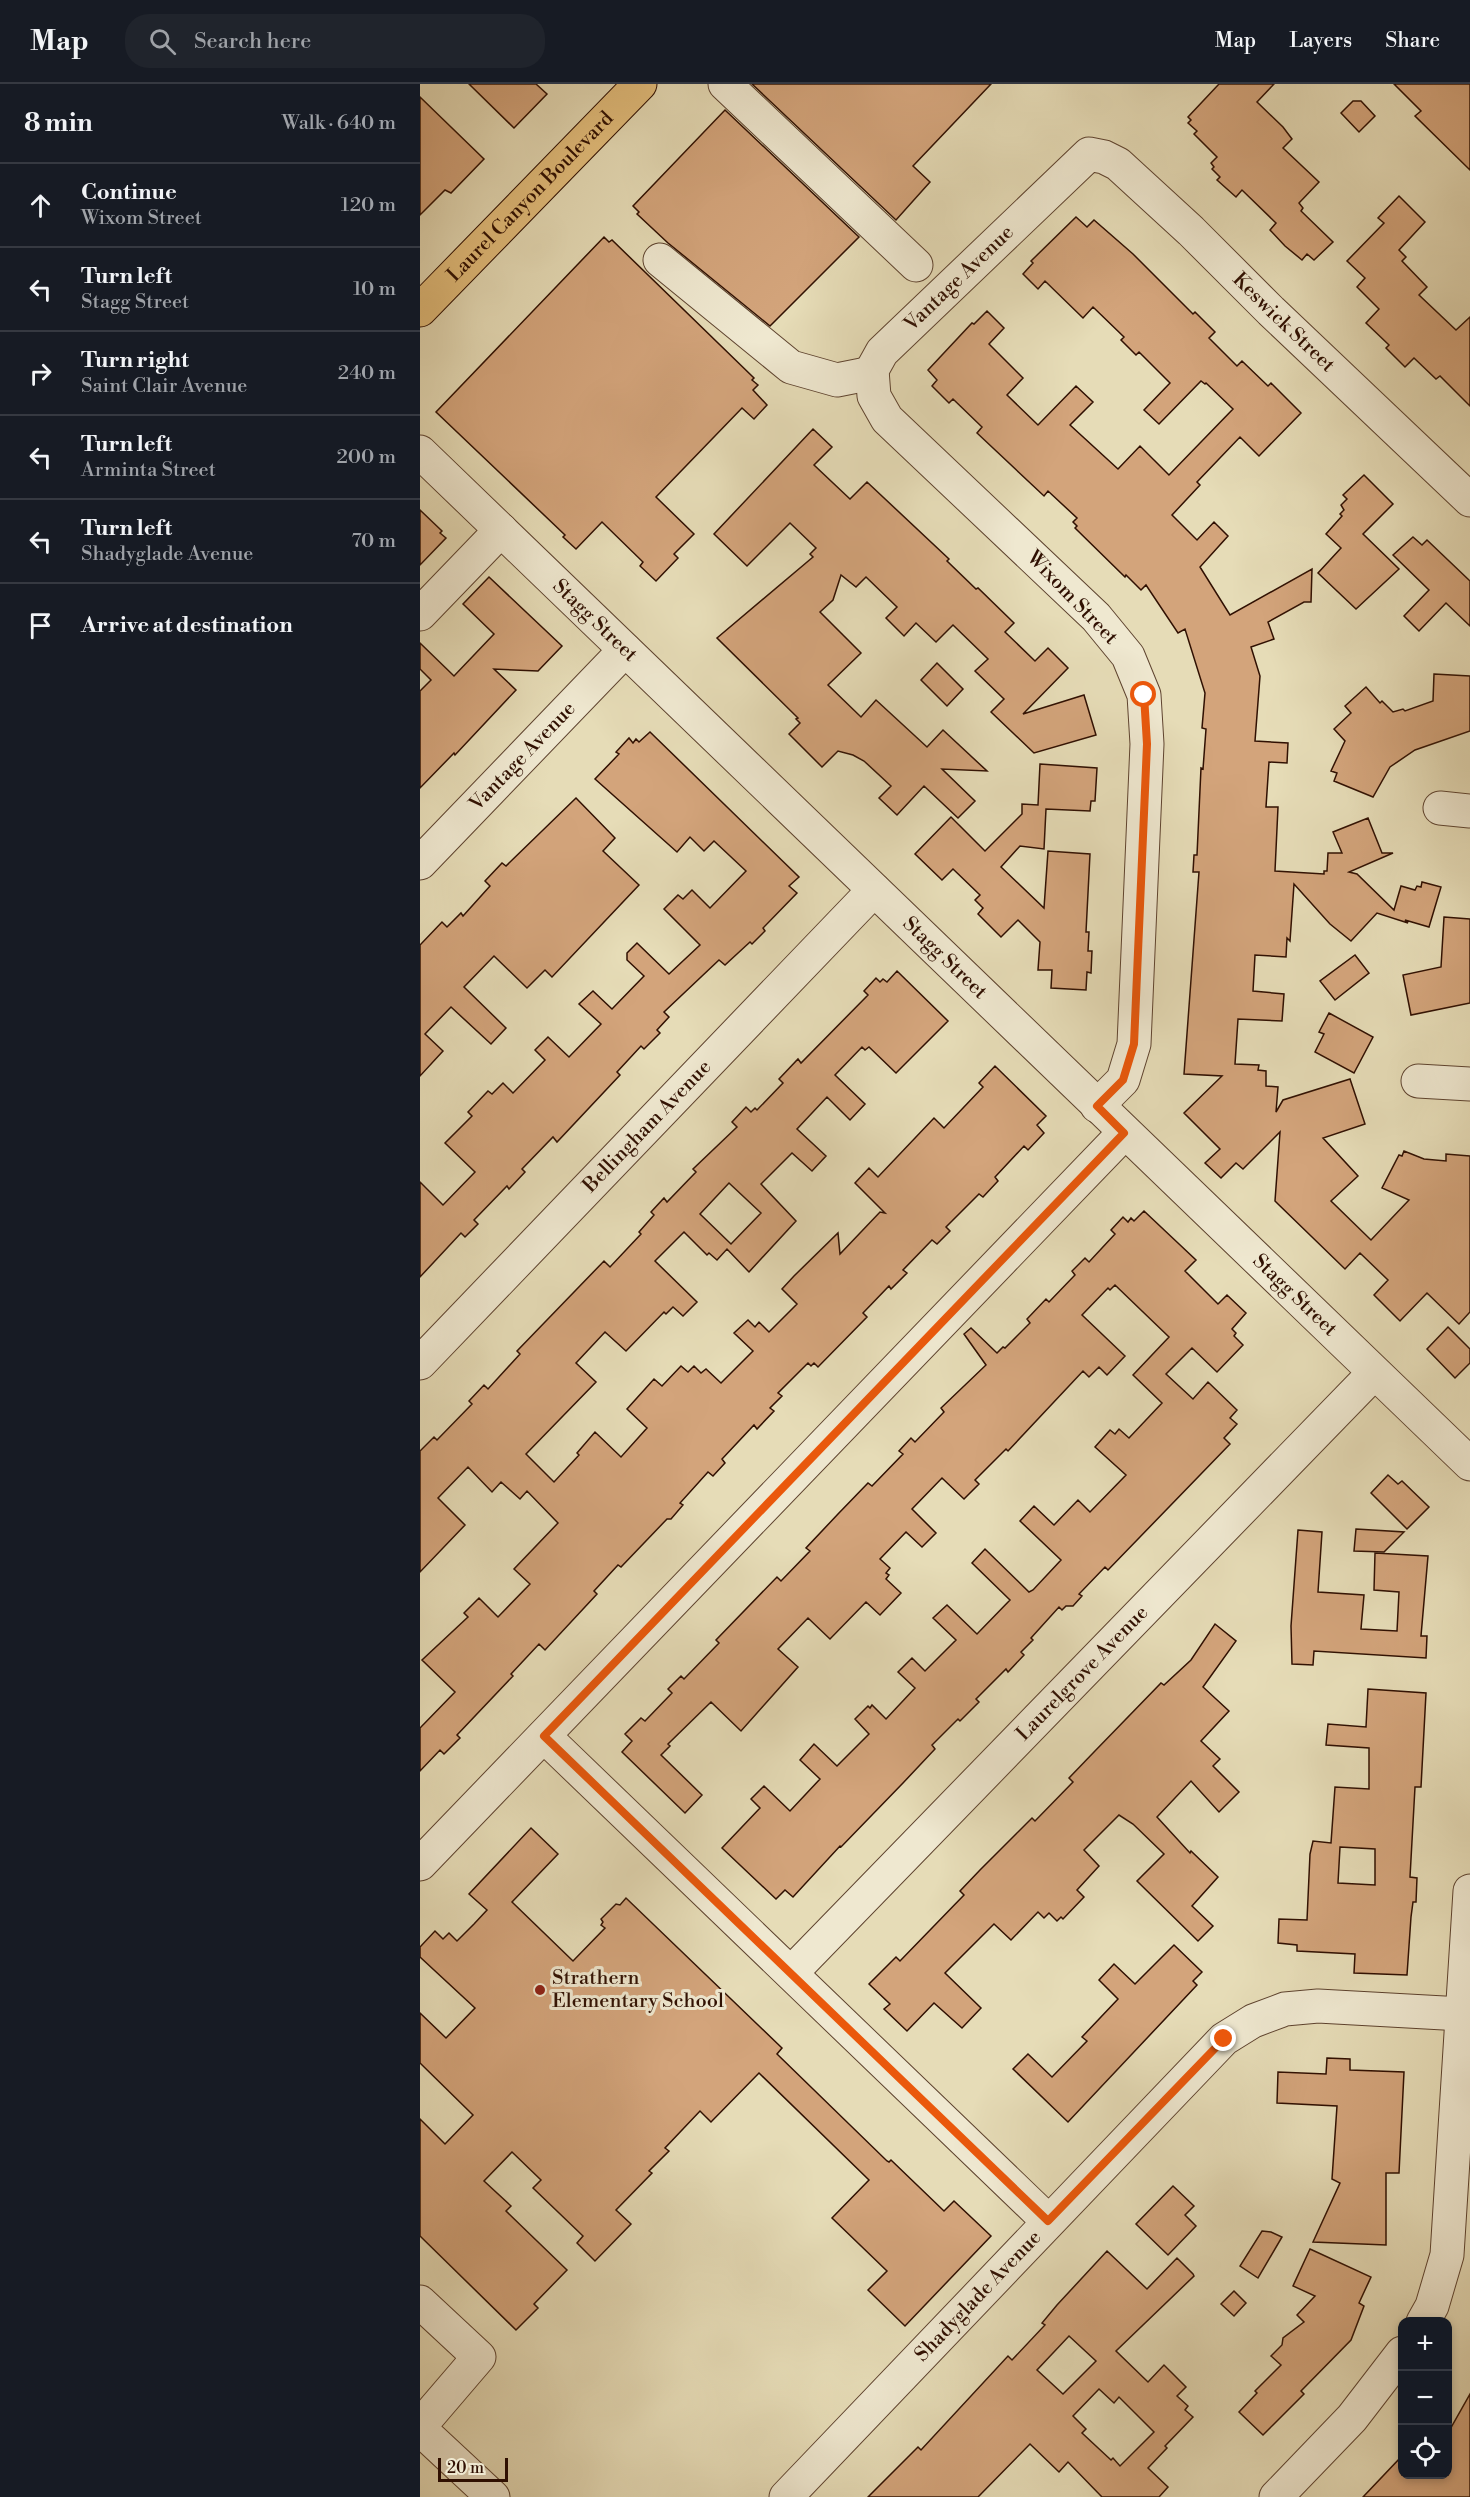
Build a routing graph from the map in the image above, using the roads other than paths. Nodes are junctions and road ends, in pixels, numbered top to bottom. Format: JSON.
{"nodes":[{"id":1,"x":640,"y":84,"type":"edge"},
{"id":2,"x":724,"y":84,"type":"edge"},
{"id":3,"x":1089,"y":154,"type":"joint"},
{"id":4,"x":660,"y":260,"type":"dead end"},
{"id":5,"x":916,"y":265,"type":"dead end"},
{"id":6,"x":420,"y":310,"type":"edge"},
{"id":7,"x":872,"y":373,"type":"junction"},
{"id":8,"x":420,"y":452,"type":"edge"},
{"id":9,"x":1470,"y":500,"type":"edge"},
{"id":10,"x":501,"y":530,"type":"junction"},
{"id":11,"x":420,"y":614,"type":"edge"},
{"id":12,"x":625,"y":650,"type":"junction"},
{"id":13,"x":420,"y":863,"type":"edge"},
{"id":14,"x":874,"y":890,"type":"junction"},
{"id":15,"x":1418,"y":1081,"type":"dead end"},
{"id":16,"x":1470,"y":1084,"type":"edge"},
{"id":17,"x":1097,"y":1106,"type":"junction"},
{"id":18,"x":1124,"y":1133,"type":"junction"},
{"id":19,"x":420,"y":1363,"type":"edge"},
{"id":20,"x":1374,"y":1373,"type":"junction"},
{"id":21,"x":1470,"y":1464,"type":"edge"},
{"id":22,"x":544,"y":1736,"type":"junction"},
{"id":23,"x":420,"y":1864,"type":"edge"},
{"id":24,"x":1470,"y":1891,"type":"edge"},
{"id":25,"x":791,"y":1973,"type":"junction"},
{"id":26,"x":1462,"y":2014,"type":"junction"},
{"id":27,"x":1048,"y":2221,"type":"junction"},
{"id":28,"x":420,"y":2302,"type":"edge"},
{"id":29,"x":1426,"y":2317,"type":"edge"},
{"id":30,"x":1398,"y":2358,"type":"edge"},
{"id":31,"x":420,"y":2427,"type":"edge"},
{"id":32,"x":493,"y":2497,"type":"edge"},
{"id":33,"x":786,"y":2497,"type":"edge"},
{"id":34,"x":1276,"y":2497,"type":"edge"}],
"edges":[{"from":1,"to":6,"type":"main road","name":"Laurel Canyon Boulevard"},
{"from":2,"to":5,"type":"street"},
{"from":3,"to":7,"type":"street","name":"Vantage Avenue"},
{"from":3,"to":9,"type":"street","name":"Keswick Street"},
{"from":4,"to":7,"type":"street"},
{"from":7,"to":17,"type":"street","name":"Wixom Street"},
{"from":8,"to":10,"type":"street","name":"Stagg Street"},
{"from":10,"to":11,"type":"street"},
{"from":10,"to":12,"type":"street","name":"Stagg Street"},
{"from":12,"to":13,"type":"street","name":"Vantage Avenue"},
{"from":12,"to":14,"type":"street","name":"Stagg Street"},
{"from":14,"to":17,"type":"street","name":"Stagg Street"},
{"from":14,"to":19,"type":"street","name":"Bellingham Avenue"},
{"from":15,"to":16,"type":"street"},
{"from":17,"to":18,"type":"street","name":"Stagg Street"},
{"from":18,"to":20,"type":"street","name":"Stagg Street"},
{"from":18,"to":22,"type":"street"},
{"from":20,"to":21,"type":"street","name":"Stagg Street"},
{"from":20,"to":25,"type":"street","name":"Laurelgrove Avenue"},
{"from":22,"to":23,"type":"street"},
{"from":22,"to":25,"type":"street"},
{"from":24,"to":26,"type":"street"},
{"from":25,"to":27,"type":"street"},
{"from":26,"to":27,"type":"street","name":"Shadyglade Avenue"},
{"from":26,"to":29,"type":"street"},
{"from":27,"to":33,"type":"street","name":"Shadyglade Avenue"},
{"from":28,"to":31,"type":"street"},
{"from":30,"to":34,"type":"street"},
{"from":31,"to":32,"type":"street"}]}
